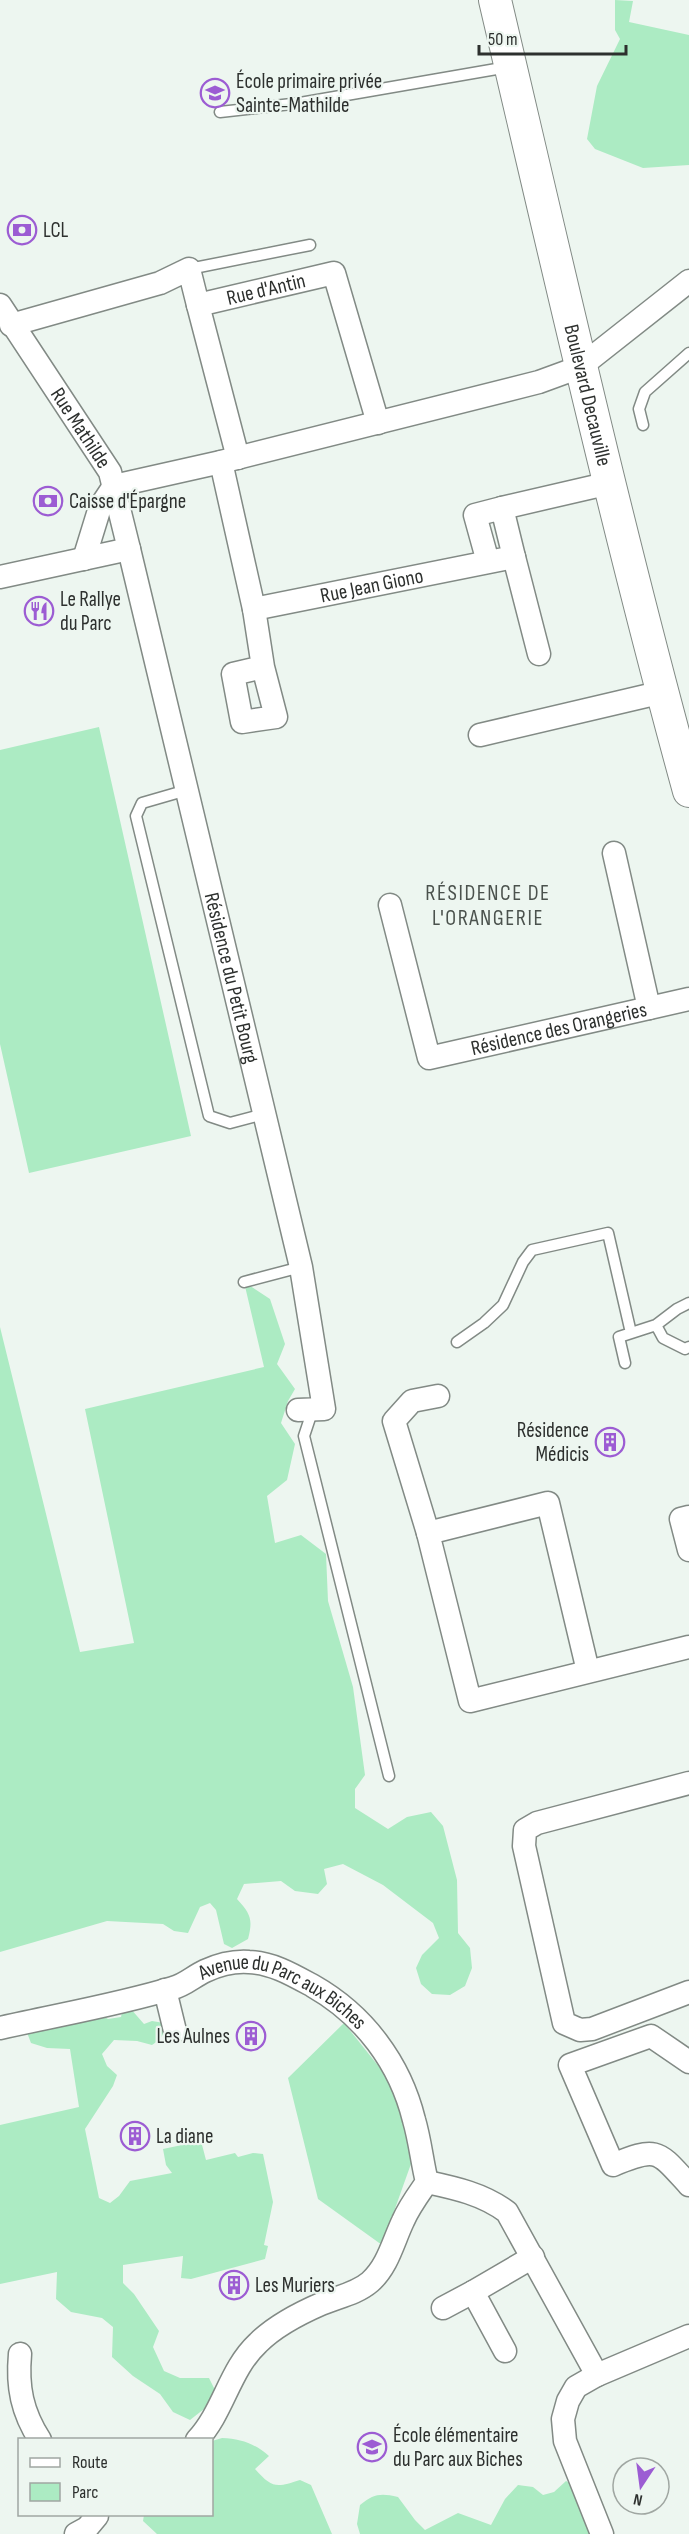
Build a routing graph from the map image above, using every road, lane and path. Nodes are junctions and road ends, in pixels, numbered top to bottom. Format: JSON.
{"nodes":[{"id":1,"x":495,"y":0,"type":"edge"},
{"id":2,"x":511,"y":66,"type":"junction"},
{"id":3,"x":220,"y":112,"type":"dead end"},
{"id":4,"x":310,"y":245,"type":"dead end"},
{"id":5,"x":189,"y":269,"type":"junction"},
{"id":6,"x":689,"y":281,"type":"edge"},
{"id":7,"x":0,"y":305,"type":"edge"},
{"id":8,"x":198,"y":305,"type":"junction"},
{"id":9,"x":11,"y":325,"type":"junction"},
{"id":10,"x":689,"y":353,"type":"edge"},
{"id":11,"x":580,"y":367,"type":"junction"},
{"id":12,"x":378,"y":423,"type":"junction"},
{"id":13,"x":643,"y":425,"type":"dead end"},
{"id":14,"x":229,"y":460,"type":"junction"},
{"id":15,"x":610,"y":483,"type":"junction"},
{"id":16,"x":114,"y":486,"type":"junction"},
{"id":17,"x":502,"y":508,"type":"junction"},
{"id":18,"x":129,"y":549,"type":"junction"},
{"id":19,"x":514,"y":557,"type":"junction"},
{"id":20,"x":84,"y":559,"type":"junction"},
{"id":21,"x":488,"y":562,"type":"junction"},
{"id":22,"x":0,"y":577,"type":"edge"},
{"id":23,"x":254,"y":609,"type":"junction"},
{"id":24,"x":538,"y":654,"type":"dead end"},
{"id":25,"x":262,"y":667,"type":"dead end"},
{"id":26,"x":663,"y":692,"type":"junction"},
{"id":27,"x":480,"y":735,"type":"dead end"},
{"id":28,"x":187,"y":790,"type":"junction"},
{"id":29,"x":689,"y":790,"type":"edge"},
{"id":30,"x":614,"y":853,"type":"dead end"},
{"id":31,"x":390,"y":905,"type":"dead end"},
{"id":32,"x":689,"y":999,"type":"edge"},
{"id":33,"x":649,"y":1008,"type":"junction"},
{"id":34,"x":264,"y":1114,"type":"junction"},
{"id":35,"x":301,"y":1267,"type":"junction"},
{"id":36,"x":244,"y":1282,"type":"dead end"},
{"id":37,"x":689,"y":1303,"type":"edge"},
{"id":38,"x":656,"y":1326,"type":"junction"},
{"id":39,"x":631,"y":1333,"type":"junction"},
{"id":40,"x":457,"y":1342,"type":"dead end"},
{"id":41,"x":689,"y":1347,"type":"edge"},
{"id":42,"x":625,"y":1363,"type":"dead end"},
{"id":43,"x":438,"y":1396,"type":"dead end"},
{"id":44,"x":312,"y":1409,"type":"joint"},
{"id":45,"x":689,"y":1517,"type":"edge"},
{"id":46,"x":428,"y":1533,"type":"junction"},
{"id":47,"x":689,"y":1550,"type":"edge"},
{"id":48,"x":689,"y":1647,"type":"edge"},
{"id":49,"x":588,"y":1671,"type":"junction"},
{"id":50,"x":389,"y":1776,"type":"dead end"},
{"id":51,"x":688,"y":1785,"type":"edge"},
{"id":52,"x":165,"y":1990,"type":"junction"},
{"id":53,"x":689,"y":1992,"type":"edge"},
{"id":54,"x":0,"y":2028,"type":"edge"},
{"id":55,"x":176,"y":2031,"type":"dead end"},
{"id":56,"x":689,"y":2062,"type":"edge"},
{"id":57,"x":427,"y":2182,"type":"junction"},
{"id":58,"x":689,"y":2185,"type":"edge"},
{"id":59,"x":533,"y":2257,"type":"junction"},
{"id":60,"x":473,"y":2292,"type":"junction"},
{"id":61,"x":443,"y":2308,"type":"dead end"},
{"id":62,"x":689,"y":2336,"type":"edge"},
{"id":63,"x":505,"y":2351,"type":"dead end"},
{"id":64,"x":20,"y":2354,"type":"dead end"},
{"id":65,"x":597,"y":2375,"type":"junction"},
{"id":66,"x":39,"y":2438,"type":"edge"},
{"id":67,"x":198,"y":2438,"type":"edge"},
{"id":68,"x":102,"y":2516,"type":"edge"},
{"id":69,"x":76,"y":2534,"type":"edge"},
{"id":70,"x":602,"y":2534,"type":"edge"}],
"edges":[{"from":1,"to":2,"type":"street","name":"Boulevard Decauville"},
{"from":2,"to":3,"type":"lane"},
{"from":2,"to":11,"type":"street","name":"Boulevard Decauville"},
{"from":4,"to":5,"type":"lane"},
{"from":5,"to":8,"type":"street"},
{"from":5,"to":9,"type":"street"},
{"from":6,"to":11,"type":"street"},
{"from":7,"to":9,"type":"street","name":"Rue Mathilde"},
{"from":8,"to":12,"type":"street","name":"Rue d'Antin"},
{"from":8,"to":14,"type":"street","name":"Rue d'Antin"},
{"from":9,"to":16,"type":"street","name":"Rue Mathilde"},
{"from":10,"to":13,"type":"lane"},
{"from":11,"to":12,"type":"street"},
{"from":11,"to":15,"type":"street","name":"Boulevard Decauville"},
{"from":12,"to":14,"type":"street"},
{"from":14,"to":16,"type":"street"},
{"from":14,"to":23,"type":"street"},
{"from":15,"to":17,"type":"street"},
{"from":15,"to":26,"type":"street","name":"Boulevard Decauville"},
{"from":16,"to":18,"type":"street","name":"Résidence du Petit Bourg"},
{"from":16,"to":20,"type":"street","name":"Rue Mathilde"},
{"from":17,"to":19,"type":"street"},
{"from":17,"to":21,"type":"street"},
{"from":18,"to":20,"type":"street"},
{"from":18,"to":28,"type":"street","name":"Résidence du Petit Bourg"},
{"from":19,"to":21,"type":"street","name":"Rue Jean Giono"},
{"from":19,"to":24,"type":"street"},
{"from":20,"to":22,"type":"street"},
{"from":21,"to":23,"type":"street","name":"Rue Jean Giono"},
{"from":23,"to":25,"type":"street"},
{"from":26,"to":27,"type":"street"},
{"from":26,"to":29,"type":"street","name":"Boulevard Decauville"},
{"from":28,"to":34,"type":"street","name":"Résidence du Petit Bourg"},
{"from":28,"to":34,"type":"lane"},
{"from":30,"to":33,"type":"street"},
{"from":31,"to":33,"type":"street","name":"Résidence des Orangeries"},
{"from":32,"to":33,"type":"street","name":"Résidence des Orangeries"},
{"from":34,"to":35,"type":"street","name":"Résidence du Petit Bourg"},
{"from":35,"to":36,"type":"lane"},
{"from":35,"to":44,"type":"street","name":"Résidence du Petit Bourg"},
{"from":37,"to":38,"type":"lane"},
{"from":38,"to":39,"type":"lane"},
{"from":38,"to":41,"type":"lane"},
{"from":39,"to":40,"type":"lane"},
{"from":39,"to":42,"type":"lane"},
{"from":43,"to":46,"type":"street"},
{"from":44,"to":50,"type":"lane"},
{"from":45,"to":47,"type":"street"},
{"from":46,"to":49,"type":"street"},
{"from":46,"to":49,"type":"street"},
{"from":48,"to":49,"type":"street"},
{"from":51,"to":53,"type":"street"},
{"from":52,"to":54,"type":"street","name":"Avenue du Parc aux Biches"},
{"from":52,"to":55,"type":"street"},
{"from":52,"to":57,"type":"street","name":"Avenue du Parc aux Biches"},
{"from":56,"to":58,"type":"street"},
{"from":57,"to":59,"type":"street"},
{"from":57,"to":67,"type":"street"},
{"from":59,"to":60,"type":"street"},
{"from":59,"to":65,"type":"street"},
{"from":60,"to":61,"type":"street"},
{"from":60,"to":63,"type":"street"},
{"from":62,"to":65,"type":"street"},
{"from":64,"to":66,"type":"street"},
{"from":65,"to":70,"type":"street"},
{"from":68,"to":69,"type":"street"}]}
